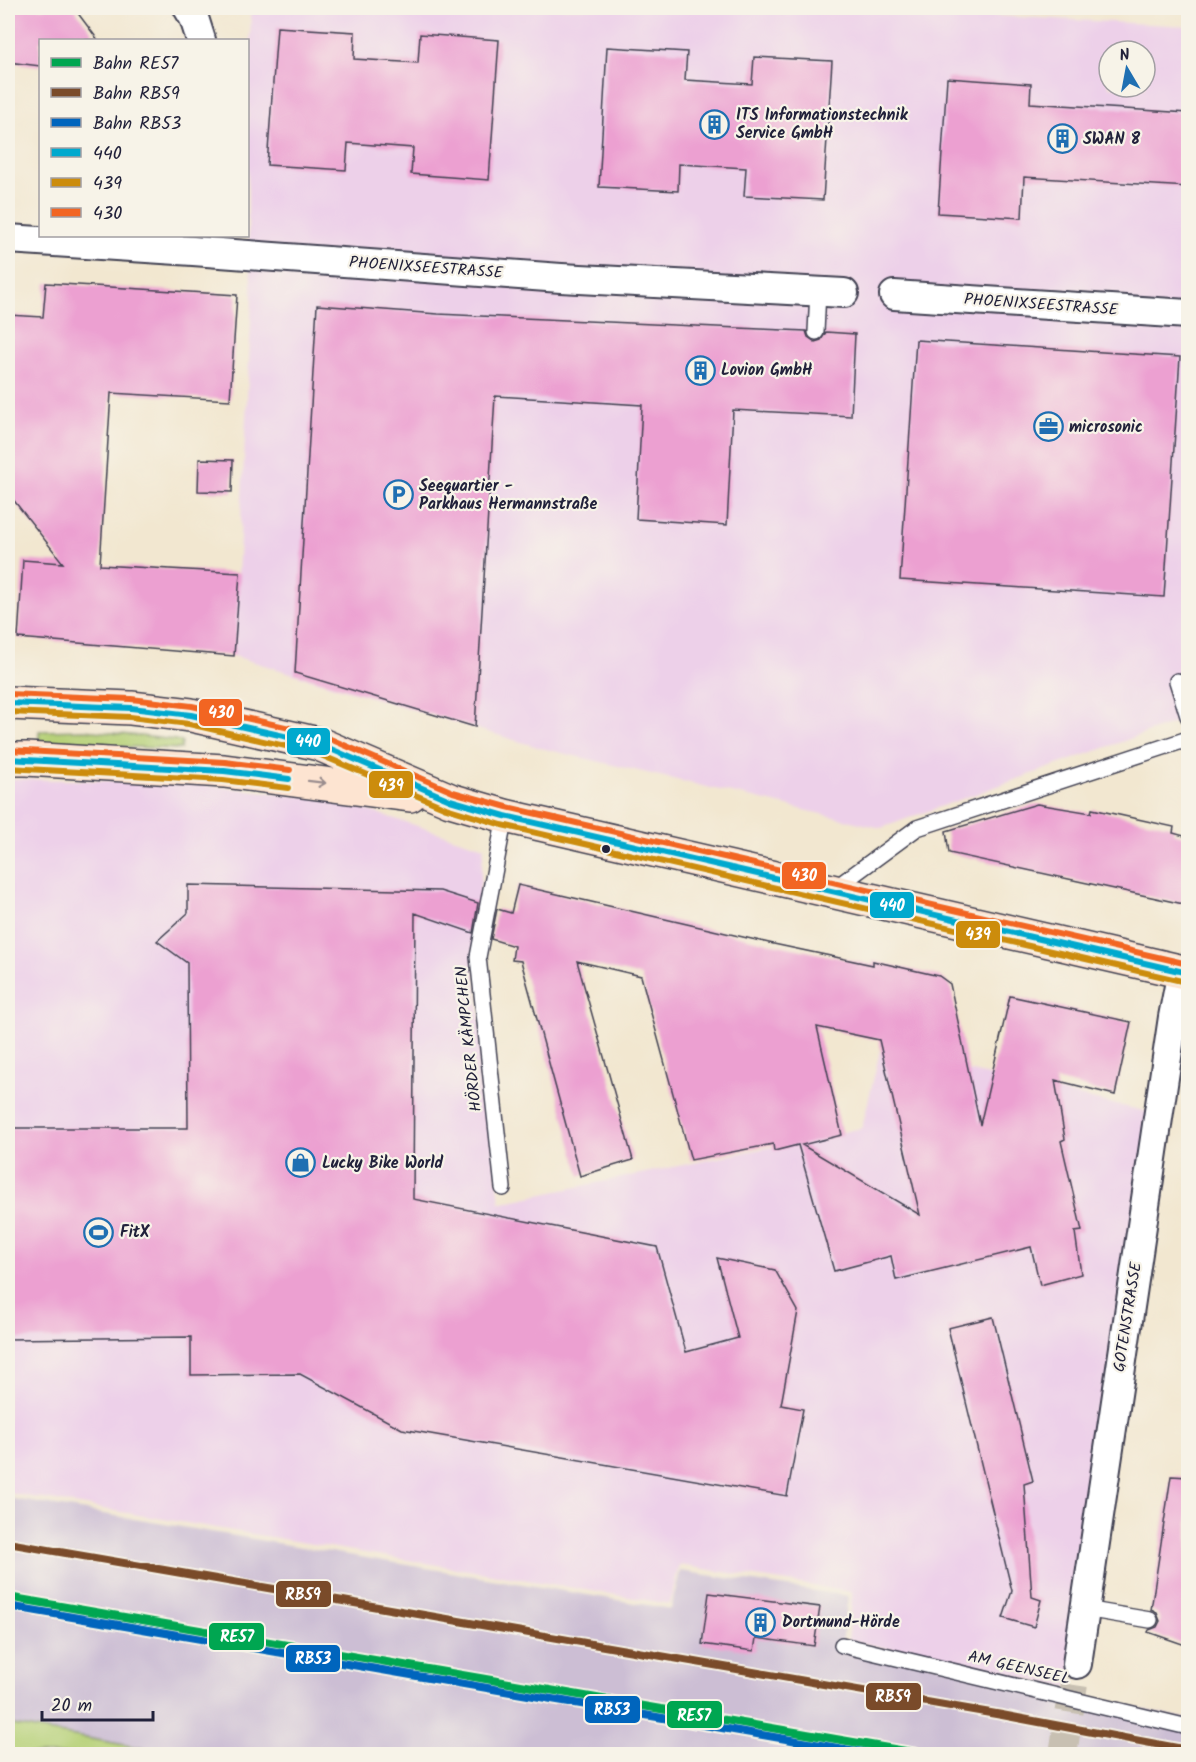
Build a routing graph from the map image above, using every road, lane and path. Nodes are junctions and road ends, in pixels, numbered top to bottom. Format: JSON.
{"nodes":[{"id":1,"x":188,"y":8,"type":"edge"},
{"id":2,"x":201,"y":39,"type":"edge"},
{"id":3,"x":8,"y":239,"type":"edge"},
{"id":4,"x":194,"y":243,"type":"edge"},
{"id":5,"x":831,"y":292,"type":"joint"},
{"id":6,"x":894,"y":295,"type":"dead end"},
{"id":7,"x":1188,"y":314,"type":"edge"},
{"id":8,"x":816,"y":332,"type":"dead end"},
{"id":9,"x":1177,"y":681,"type":"dead end"},
{"id":10,"x":8,"y":703,"type":"edge"},
{"id":11,"x":1188,"y":716,"type":"edge"},
{"id":12,"x":1188,"y":739,"type":"edge"},
{"id":13,"x":8,"y":759,"type":"edge"},
{"id":14,"x":450,"y":800,"type":"junction"},
{"id":15,"x":505,"y":816,"type":"junction"},
{"id":16,"x":831,"y":891,"type":"junction"},
{"id":17,"x":1185,"y":972,"type":"edge"},
{"id":18,"x":503,"y":1188,"type":"dead end"},
{"id":19,"x":1085,"y":1609,"type":"junction"},
{"id":20,"x":1150,"y":1620,"type":"dead end"},
{"id":21,"x":842,"y":1645,"type":"dead end"},
{"id":22,"x":1077,"y":1664,"type":"tunnel mouth"},
{"id":23,"x":1188,"y":1727,"type":"edge"}],
"edges":[{"from":1,"to":2,"type":"street"},
{"from":3,"to":4,"type":"street","name":"PHOENIXSEESTRASSE"},
{"from":4,"to":5,"type":"street","name":"PHOENIXSEESTRASSE"},
{"from":5,"to":8,"type":"lane"},
{"from":6,"to":7,"type":"street","name":"PHOENIXSEESTRASSE"},
{"from":9,"to":11,"type":"lane"},
{"from":10,"to":14,"type":"main road"},
{"from":12,"to":16,"type":"lane"},
{"from":13,"to":14,"type":"main road","one_way":true},
{"from":14,"to":15,"type":"main road"},
{"from":15,"to":16,"type":"main road"},
{"from":15,"to":18,"type":"lane","name":"HÖRDER KÄMPCHEN"},
{"from":16,"to":17,"type":"main road"},
{"from":17,"to":19,"type":"street","name":"GOTENSTRASSE"},
{"from":19,"to":20,"type":"lane"},
{"from":19,"to":22,"type":"street","name":"GOTENSTRASSE"},
{"from":21,"to":23,"type":"lane","name":"AM GEENSEEL"}]}
